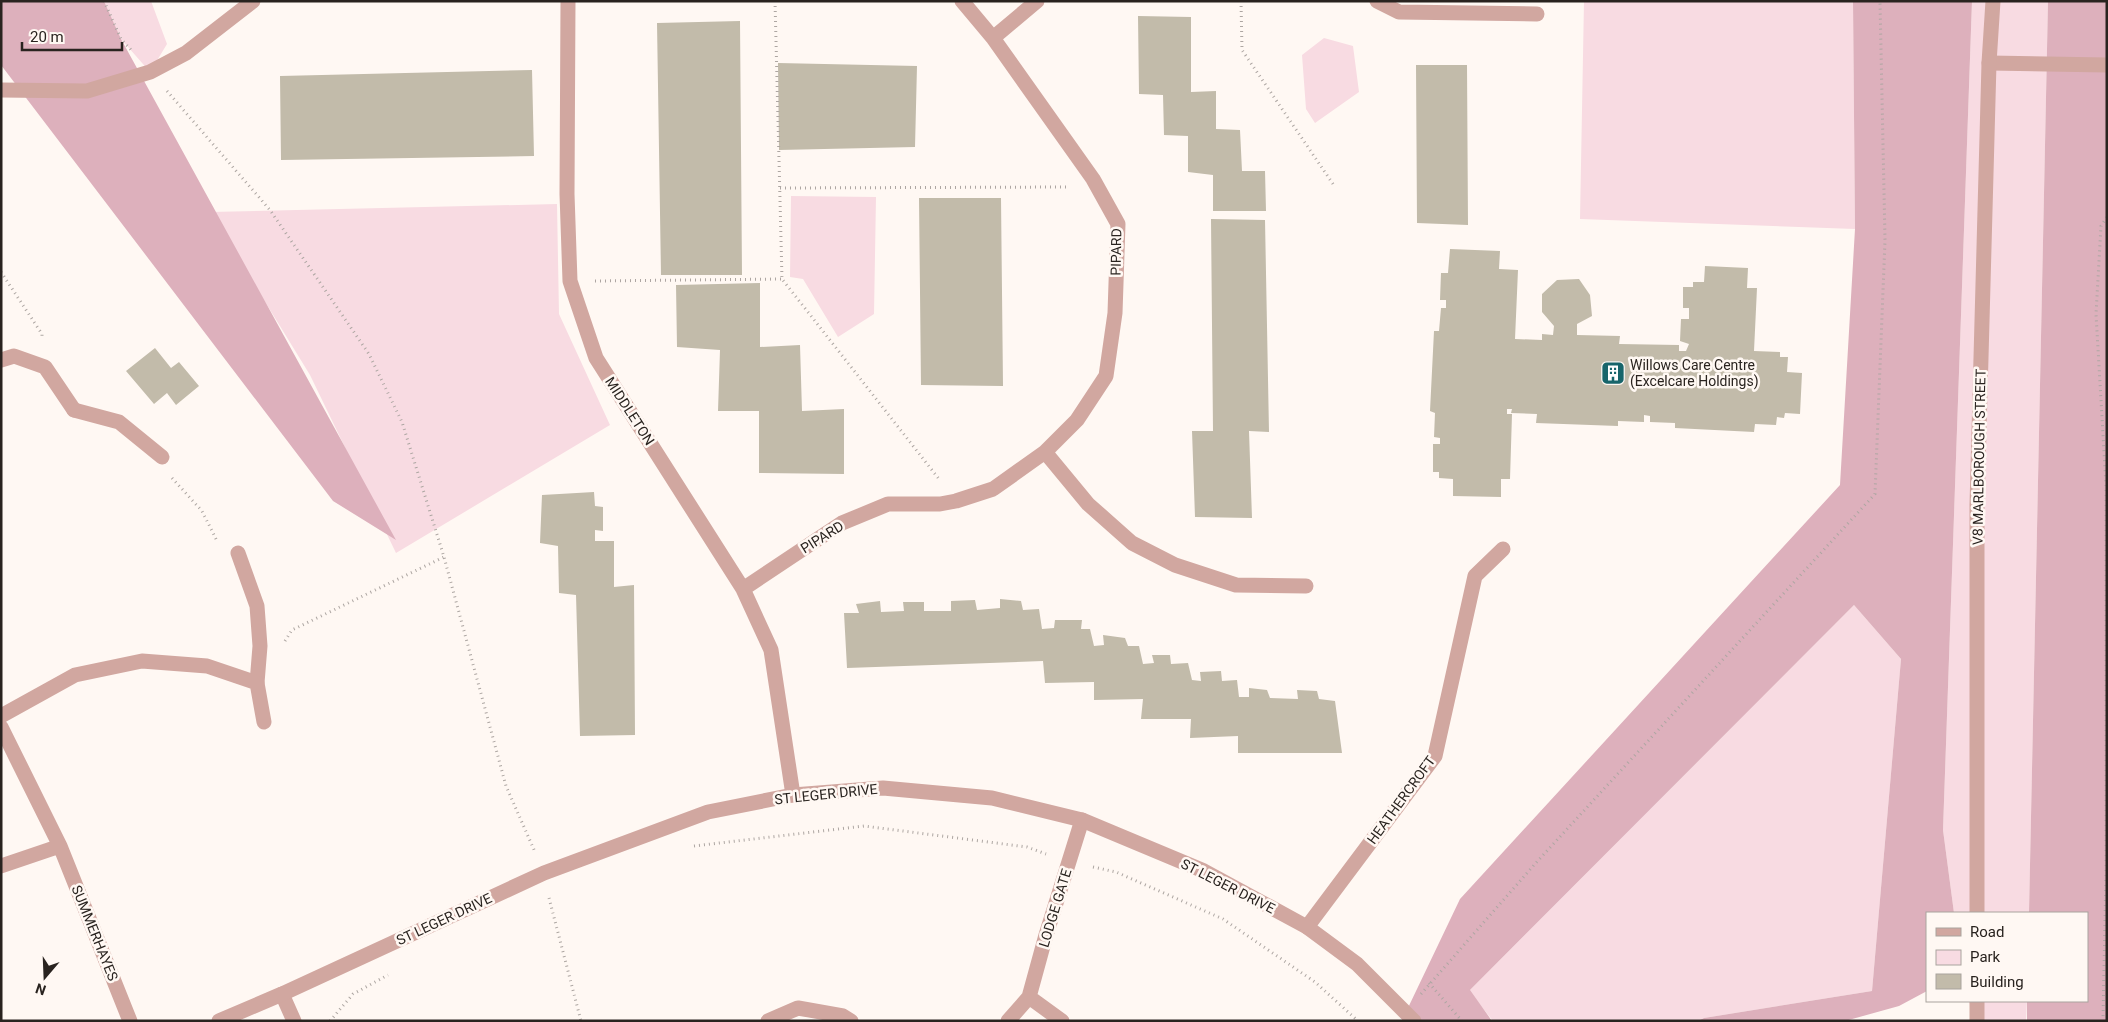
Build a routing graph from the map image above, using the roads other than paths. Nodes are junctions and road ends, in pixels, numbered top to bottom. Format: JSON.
{"nodes":[{"id":1,"x":253,"y":1,"type":"edge"},
{"id":2,"x":568,"y":1,"type":"edge"},
{"id":3,"x":962,"y":1,"type":"edge"},
{"id":4,"x":1037,"y":1,"type":"edge"},
{"id":5,"x":1377,"y":1,"type":"edge"},
{"id":6,"x":1993,"y":1,"type":"edge"},
{"id":7,"x":1537,"y":14,"type":"dead end"},
{"id":8,"x":993,"y":38,"type":"junction"},
{"id":9,"x":1989,"y":63,"type":"junction"},
{"id":10,"x":2107,"y":65,"type":"edge"},
{"id":11,"x":1,"y":90,"type":"edge"},
{"id":12,"x":1,"y":360,"type":"edge"},
{"id":13,"x":1045,"y":452,"type":"junction"},
{"id":14,"x":162,"y":457,"type":"road end"},
{"id":15,"x":1503,"y":549,"type":"dead end"},
{"id":16,"x":238,"y":553,"type":"road end"},
{"id":17,"x":1306,"y":586,"type":"dead end"},
{"id":18,"x":743,"y":589,"type":"junction"},
{"id":19,"x":257,"y":683,"type":"junction"},
{"id":20,"x":1,"y":716,"type":"edge"},
{"id":21,"x":264,"y":722,"type":"dead end"},
{"id":22,"x":1,"y":727,"type":"edge"},
{"id":23,"x":793,"y":795,"type":"junction"},
{"id":24,"x":1082,"y":820,"type":"junction"},
{"id":25,"x":60,"y":846,"type":"junction"},
{"id":26,"x":1,"y":866,"type":"edge"},
{"id":27,"x":1977,"y":912,"type":"edge"},
{"id":28,"x":1307,"y":927,"type":"junction"},
{"id":29,"x":282,"y":994,"type":"junction"},
{"id":30,"x":1029,"y":997,"type":"junction"},
{"id":31,"x":1977,"y":1002,"type":"edge"},
{"id":32,"x":1407,"y":1018,"type":"edge"},
{"id":33,"x":130,"y":1021,"type":"edge"},
{"id":34,"x":220,"y":1021,"type":"edge"},
{"id":35,"x":294,"y":1021,"type":"edge"},
{"id":36,"x":768,"y":1021,"type":"edge"},
{"id":37,"x":851,"y":1021,"type":"edge"},
{"id":38,"x":1008,"y":1021,"type":"edge"},
{"id":39,"x":1062,"y":1021,"type":"edge"},
{"id":40,"x":1977,"y":1021,"type":"edge"}],
"edges":[{"from":1,"to":11,"type":"street"},
{"from":2,"to":18,"type":"street","name":"MIDDLETON"},
{"from":3,"to":8,"type":"street","name":"PIPARD"},
{"from":4,"to":8,"type":"street"},
{"from":5,"to":7,"type":"street"},
{"from":6,"to":9,"type":"street","name":"V8 MARLBOROUGH STREET"},
{"from":8,"to":13,"type":"street","name":"PIPARD"},
{"from":9,"to":10,"type":"street"},
{"from":9,"to":27,"type":"street","name":"V8 MARLBOROUGH STREET"},
{"from":12,"to":14,"type":"street"},
{"from":13,"to":17,"type":"street"},
{"from":13,"to":18,"type":"street","name":"PIPARD"},
{"from":15,"to":28,"type":"street","name":"HEATHERCROFT"},
{"from":16,"to":19,"type":"street"},
{"from":18,"to":23,"type":"street","name":"MIDDLETON"},
{"from":19,"to":20,"type":"street"},
{"from":19,"to":21,"type":"street"},
{"from":22,"to":25,"type":"street","name":"SUMMERHAYES"},
{"from":23,"to":24,"type":"street","name":"ST LEGER DRIVE"},
{"from":23,"to":29,"type":"street","name":"ST LEGER DRIVE"},
{"from":24,"to":28,"type":"street","name":"ST LEGER DRIVE"},
{"from":24,"to":30,"type":"street","name":"LODGE GATE"},
{"from":25,"to":26,"type":"street"},
{"from":25,"to":33,"type":"street","name":"SUMMERHAYES"},
{"from":28,"to":32,"type":"street","name":"ST LEGER DRIVE"},
{"from":29,"to":34,"type":"street","name":"ST LEGER DRIVE"},
{"from":29,"to":35,"type":"street"},
{"from":30,"to":38,"type":"street","name":"LODGE GATE"},
{"from":30,"to":39,"type":"street"},
{"from":31,"to":40,"type":"street"},
{"from":36,"to":37,"type":"street"}]}
